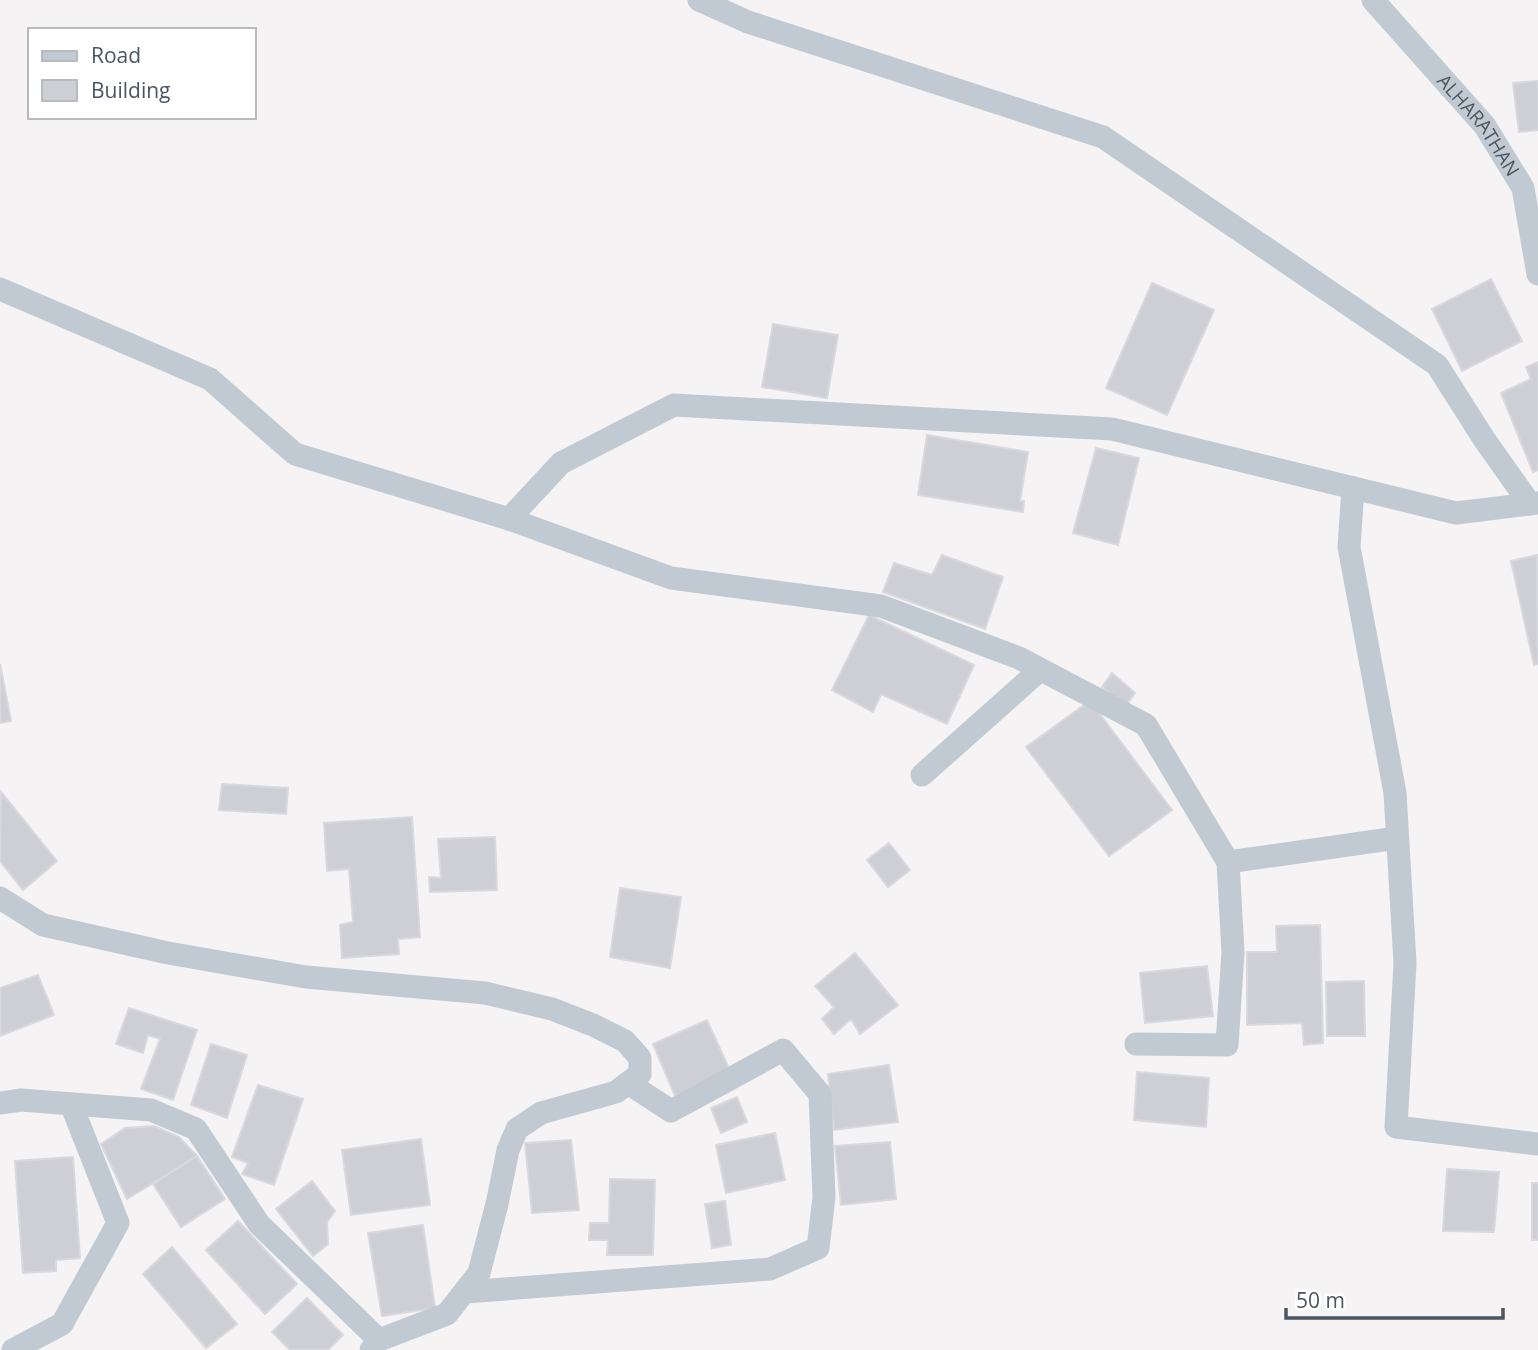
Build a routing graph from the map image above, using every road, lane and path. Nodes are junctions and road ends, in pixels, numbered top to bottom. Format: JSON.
{"nodes":[{"id":1,"x":699,"y":0,"type":"edge"},
{"id":2,"x":1373,"y":0,"type":"edge"},
{"id":3,"x":1538,"y":274,"type":"edge"},
{"id":4,"x":0,"y":289,"type":"edge"},
{"id":5,"x":1353,"y":488,"type":"junction"},
{"id":6,"x":1534,"y":504,"type":"edge"},
{"id":7,"x":509,"y":519,"type":"junction"},
{"id":8,"x":1040,"y":670,"type":"junction"},
{"id":9,"x":922,"y":775,"type":"dead end"},
{"id":10,"x":1397,"y":838,"type":"junction"},
{"id":11,"x":1228,"y":862,"type":"junction"},
{"id":12,"x":0,"y":898,"type":"edge"},
{"id":13,"x":1136,"y":1044,"type":"dead end"},
{"id":14,"x":628,"y":1083,"type":"junction"},
{"id":15,"x":0,"y":1103,"type":"edge"},
{"id":16,"x":71,"y":1104,"type":"junction"},
{"id":17,"x":1538,"y":1144,"type":"edge"},
{"id":18,"x":465,"y":1292,"type":"junction"},
{"id":19,"x":375,"y":1345,"type":"edge"},
{"id":20,"x":13,"y":1350,"type":"edge"}],
"edges":[{"from":1,"to":6,"type":"street"},
{"from":2,"to":3,"type":"street","name":"ALHARATHAN"},
{"from":4,"to":7,"type":"street"},
{"from":5,"to":6,"type":"street"},
{"from":5,"to":7,"type":"street"},
{"from":5,"to":10,"type":"street"},
{"from":7,"to":8,"type":"street"},
{"from":8,"to":9,"type":"street"},
{"from":8,"to":11,"type":"street"},
{"from":10,"to":11,"type":"street"},
{"from":10,"to":17,"type":"street"},
{"from":11,"to":13,"type":"street"},
{"from":12,"to":14,"type":"street"},
{"from":14,"to":18,"type":"street"},
{"from":14,"to":18,"type":"street"},
{"from":15,"to":16,"type":"street"},
{"from":16,"to":19,"type":"street"},
{"from":16,"to":20,"type":"street"},
{"from":18,"to":19,"type":"street"}]}
